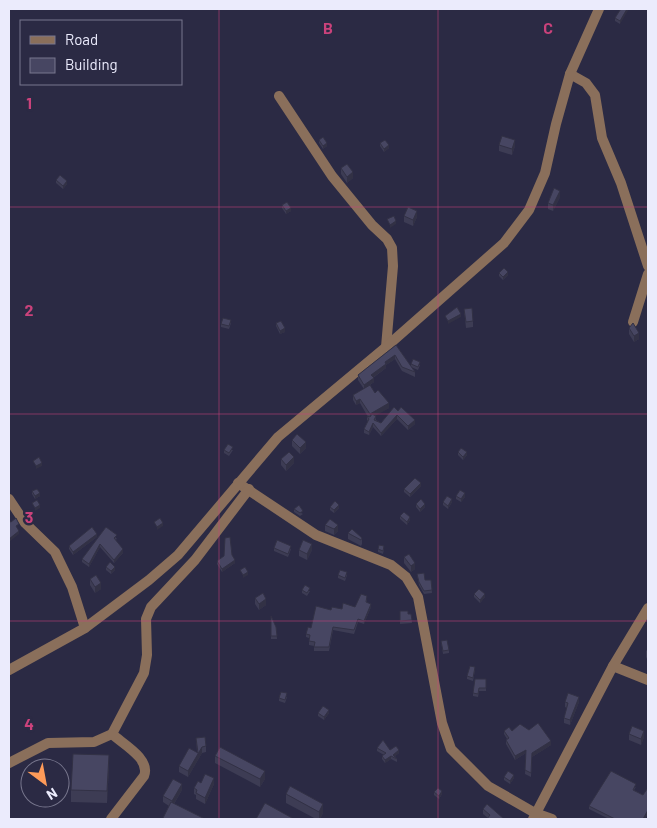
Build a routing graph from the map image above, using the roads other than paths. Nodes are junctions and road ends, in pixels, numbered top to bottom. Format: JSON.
{"nodes":[{"id":1,"x":599,"y":9,"type":"edge"},
{"id":2,"x":570,"y":74,"type":"junction"},
{"id":3,"x":279,"y":96,"type":"dead end"},
{"id":4,"x":648,"y":266,"type":"edge"},
{"id":5,"x":648,"y":274,"type":"edge"},
{"id":6,"x":633,"y":322,"type":"edge"},
{"id":7,"x":386,"y":347,"type":"junction"},
{"id":8,"x":238,"y":483,"type":"junction"},
{"id":9,"x":249,"y":489,"type":"junction"},
{"id":10,"x":9,"y":499,"type":"edge"},
{"id":11,"x":13,"y":514,"type":"edge"},
{"id":12,"x":648,"y":608,"type":"edge"},
{"id":13,"x":85,"y":628,"type":"junction"},
{"id":14,"x":613,"y":666,"type":"junction"},
{"id":15,"x":9,"y":670,"type":"edge"},
{"id":16,"x":648,"y":680,"type":"edge"},
{"id":17,"x":112,"y":734,"type":"junction"},
{"id":18,"x":9,"y":762,"type":"edge"},
{"id":19,"x":534,"y":816,"type":"edge"},
{"id":20,"x":111,"y":819,"type":"edge"},
{"id":21,"x":552,"y":819,"type":"edge"}],
"edges":[{"from":1,"to":2,"type":"street"},
{"from":2,"to":4,"type":"street"},
{"from":2,"to":7,"type":"street"},
{"from":3,"to":7,"type":"street"},
{"from":5,"to":6,"type":"street"},
{"from":7,"to":8,"type":"street"},
{"from":8,"to":9,"type":"street"},
{"from":8,"to":13,"type":"street"},
{"from":9,"to":17,"type":"street"},
{"from":9,"to":19,"type":"street"},
{"from":10,"to":11,"type":"street"},
{"from":11,"to":13,"type":"street"},
{"from":12,"to":14,"type":"street"},
{"from":13,"to":15,"type":"street"},
{"from":14,"to":16,"type":"street"},
{"from":14,"to":19,"type":"street"},
{"from":17,"to":18,"type":"street"},
{"from":17,"to":20,"type":"street"},
{"from":19,"to":21,"type":"street"}]}
